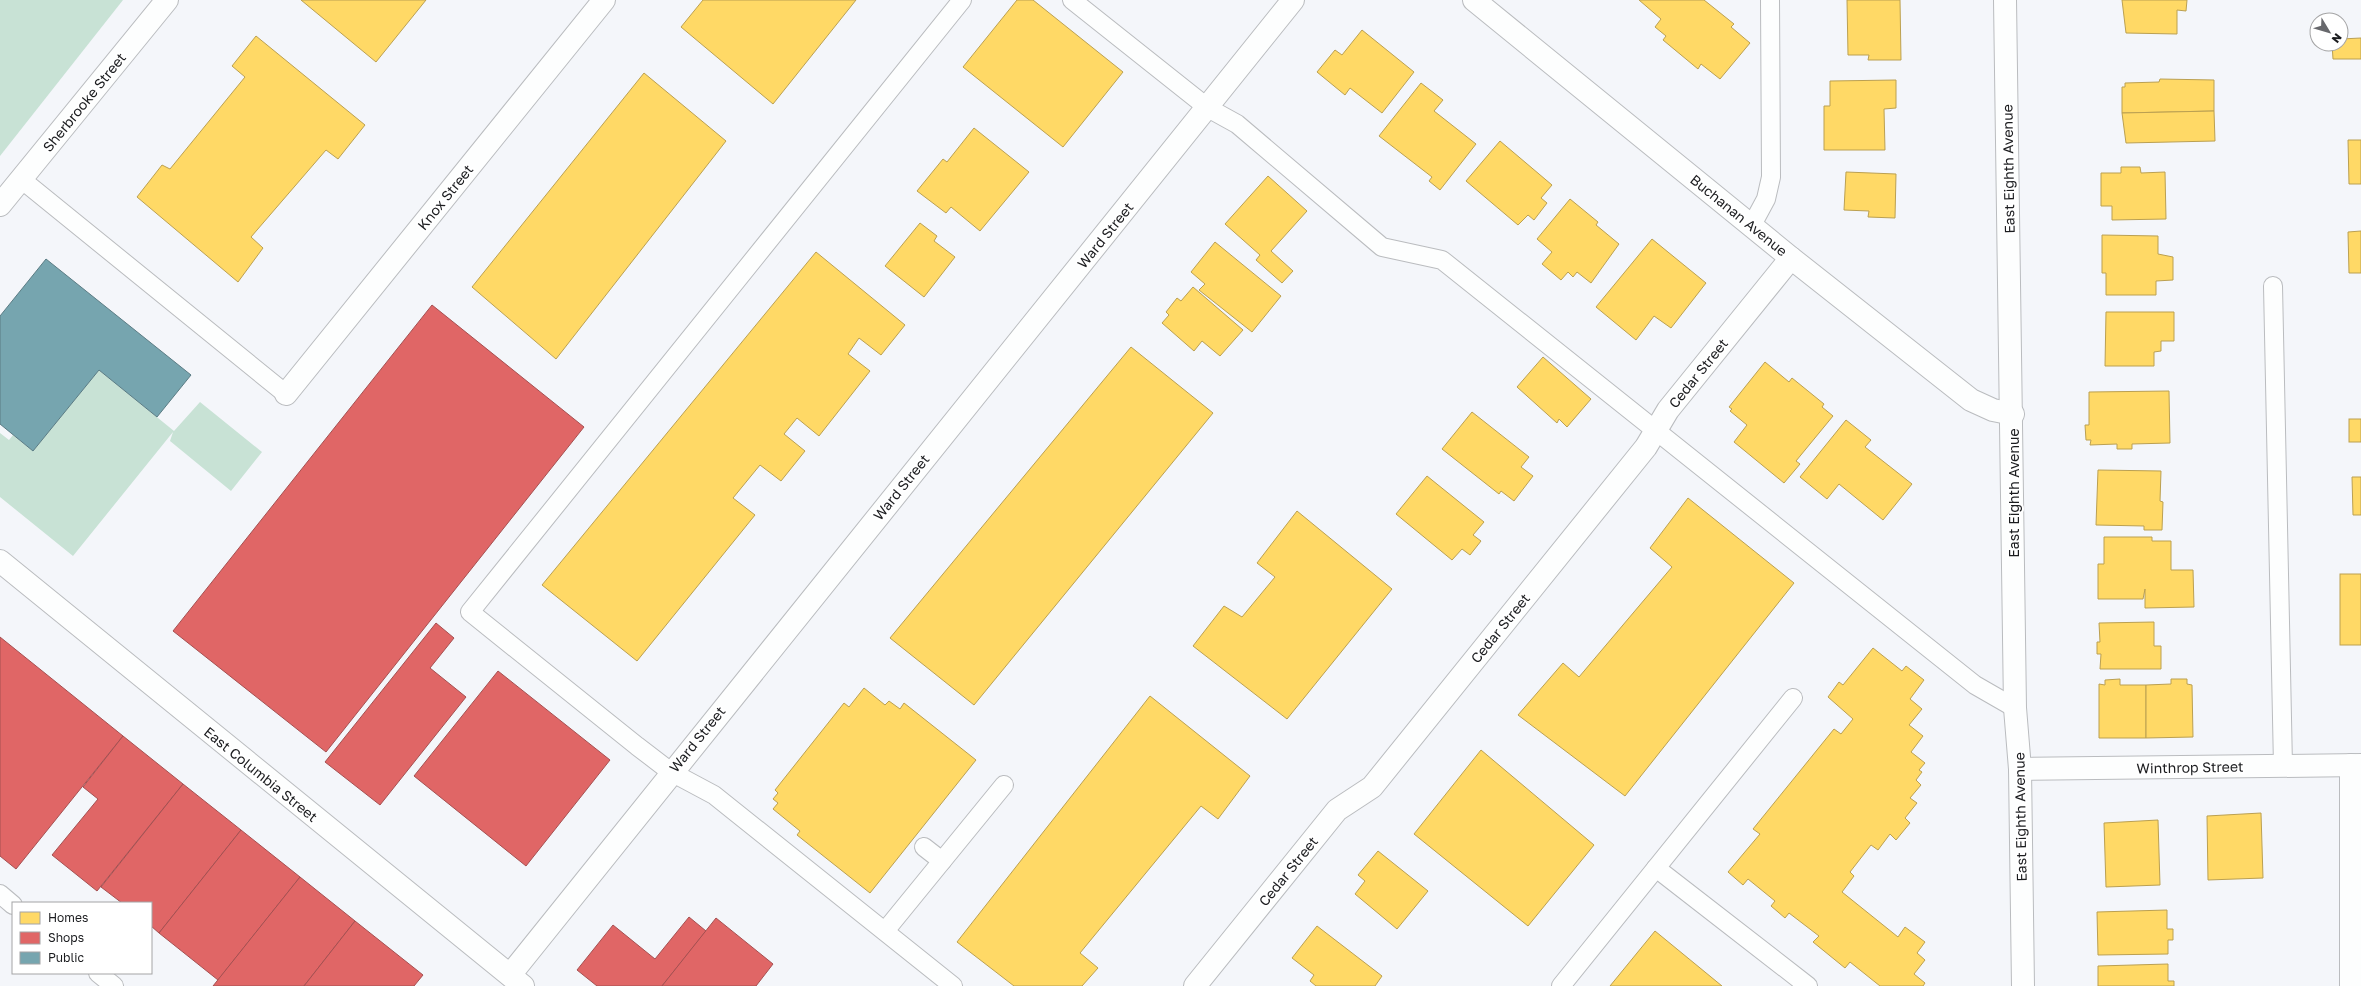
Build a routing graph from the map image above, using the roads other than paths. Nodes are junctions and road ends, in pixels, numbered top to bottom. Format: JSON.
{"nodes":[{"id":1,"x":167,"y":0,"type":"edge"},
{"id":2,"x":604,"y":0,"type":"edge"},
{"id":3,"x":962,"y":0,"type":"edge"},
{"id":4,"x":1072,"y":0,"type":"edge"},
{"id":5,"x":1293,"y":0,"type":"edge"},
{"id":6,"x":1474,"y":0,"type":"edge"},
{"id":7,"x":1770,"y":0,"type":"edge"},
{"id":8,"x":2006,"y":0,"type":"edge"},
{"id":9,"x":1208,"y":108,"type":"junction"},
{"id":10,"x":21,"y":178,"type":"junction"},
{"id":11,"x":0,"y":205,"type":"edge"},
{"id":12,"x":1752,"y":225,"type":"junction"},
{"id":13,"x":1791,"y":258,"type":"junction"},
{"id":14,"x":2273,"y":286,"type":"dead end"},
{"id":15,"x":286,"y":394,"type":"joint"},
{"id":16,"x":2013,"y":414,"type":"junction"},
{"id":17,"x":1657,"y":430,"type":"junction"},
{"id":18,"x":0,"y":562,"type":"edge"},
{"id":19,"x":1793,"y":698,"type":"dead end"},
{"id":20,"x":2015,"y":708,"type":"junction"},
{"id":21,"x":2356,"y":765,"type":"edge"},
{"id":22,"x":2283,"y":766,"type":"junction"},
{"id":23,"x":2020,"y":769,"type":"junction"},
{"id":24,"x":671,"y":772,"type":"junction"},
{"id":25,"x":1004,"y":785,"type":"dead end"},
{"id":26,"x":924,"y":847,"type":"dead end"},
{"id":27,"x":942,"y":861,"type":"junction"},
{"id":28,"x":1656,"y":868,"type":"junction"},
{"id":29,"x":0,"y":894,"type":"edge"},
{"id":30,"x":12,"y":903,"type":"edge"},
{"id":31,"x":886,"y":931,"type":"junction"},
{"id":32,"x":99,"y":974,"type":"edge"},
{"id":33,"x":516,"y":981,"type":"edge"},
{"id":34,"x":114,"y":986,"type":"edge"},
{"id":35,"x":953,"y":986,"type":"edge"},
{"id":36,"x":1195,"y":986,"type":"edge"},
{"id":37,"x":1561,"y":986,"type":"edge"},
{"id":38,"x":1808,"y":986,"type":"edge"},
{"id":39,"x":2023,"y":986,"type":"edge"},
{"id":40,"x":2351,"y":986,"type":"edge"}],
"edges":[{"from":1,"to":10,"type":"street","name":"Sherbrooke Street"},
{"from":2,"to":15,"type":"street","name":"Knox Street"},
{"from":3,"to":24,"type":"lane"},
{"from":4,"to":9,"type":"lane"},
{"from":5,"to":9,"type":"street","name":"Ward Street"},
{"from":6,"to":12,"type":"street","name":"Buchanan Avenue"},
{"from":7,"to":12,"type":"lane"},
{"from":8,"to":16,"type":"street","name":"East Eighth Avenue"},
{"from":9,"to":17,"type":"lane"},
{"from":9,"to":24,"type":"street","name":"Ward Street"},
{"from":10,"to":11,"type":"street","name":"Sherbrooke Street"},
{"from":10,"to":15,"type":"lane"},
{"from":12,"to":13,"type":"street","name":"Buchanan Avenue"},
{"from":13,"to":16,"type":"street","name":"Buchanan Avenue"},
{"from":13,"to":17,"type":"street","name":"Cedar Street"},
{"from":14,"to":22,"type":"lane"},
{"from":16,"to":20,"type":"street","name":"East Eighth Avenue"},
{"from":17,"to":20,"type":"lane"},
{"from":17,"to":36,"type":"street","name":"Cedar Street"},
{"from":18,"to":33,"type":"street","name":"East Columbia Street"},
{"from":19,"to":28,"type":"lane"},
{"from":20,"to":23,"type":"street","name":"East Eighth Avenue"},
{"from":21,"to":22,"type":"street","name":"Winthrop Street"},
{"from":21,"to":40,"type":"street"},
{"from":22,"to":23,"type":"street","name":"Winthrop Street"},
{"from":23,"to":39,"type":"street","name":"East Eighth Avenue"},
{"from":24,"to":31,"type":"lane"},
{"from":24,"to":33,"type":"street","name":"Ward Street"},
{"from":25,"to":27,"type":"lane"},
{"from":26,"to":27,"type":"lane"},
{"from":27,"to":31,"type":"lane"},
{"from":28,"to":37,"type":"lane"},
{"from":28,"to":38,"type":"lane"},
{"from":29,"to":30,"type":"lane"},
{"from":31,"to":35,"type":"lane"},
{"from":32,"to":34,"type":"lane"}]}
